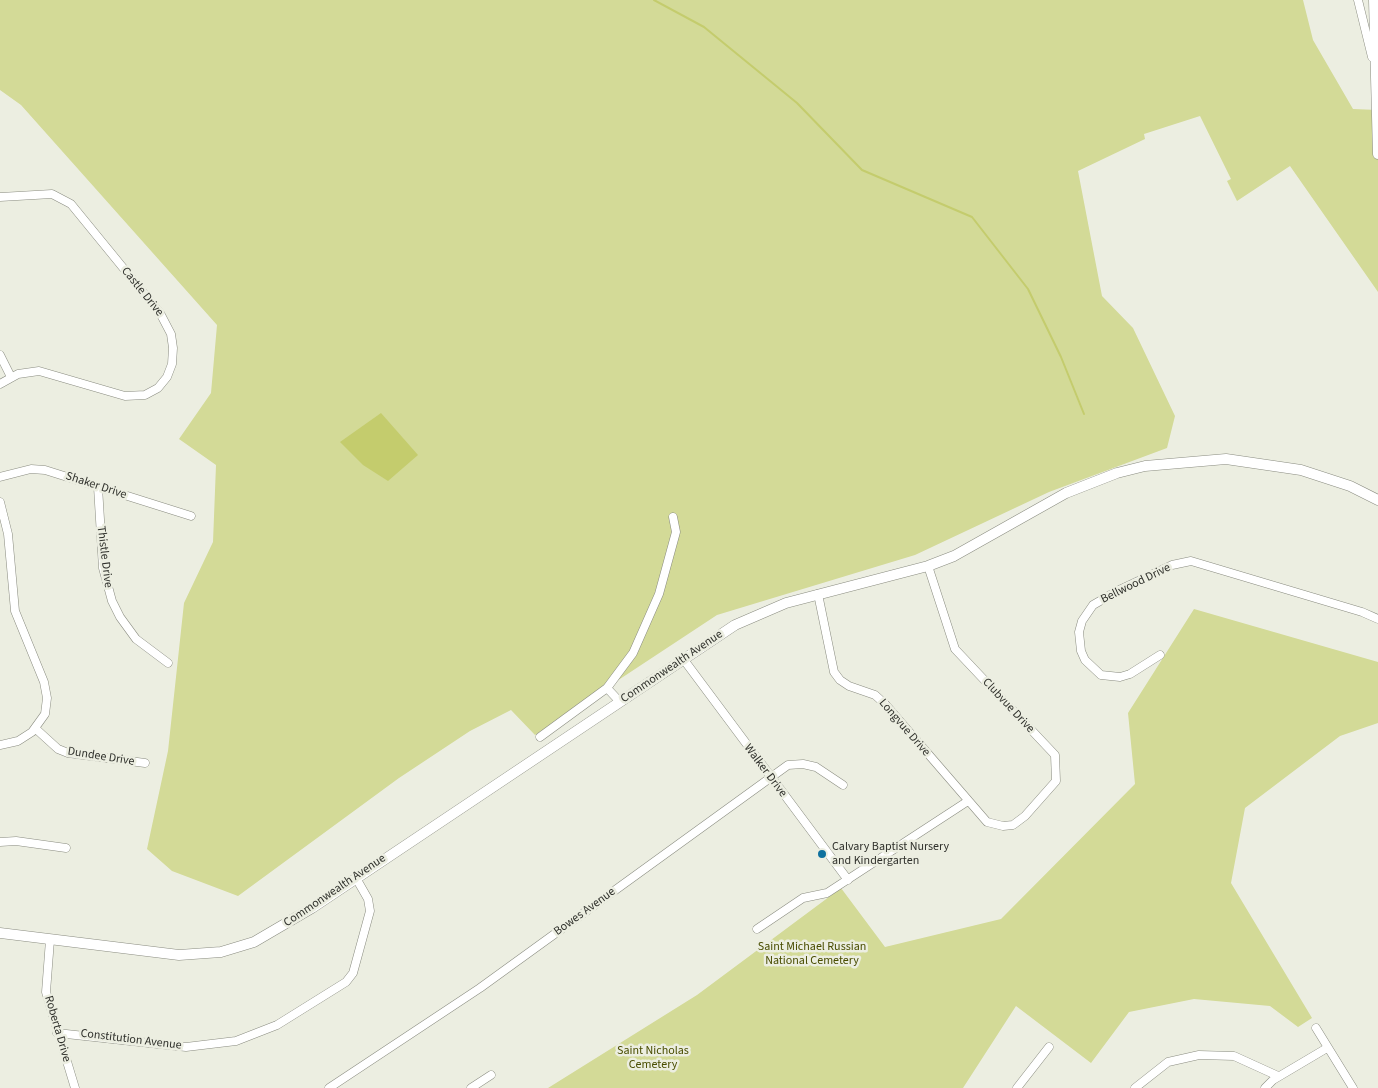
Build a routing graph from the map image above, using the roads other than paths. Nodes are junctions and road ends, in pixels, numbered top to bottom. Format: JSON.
{"nodes":[{"id":1,"x":1358,"y":0,"type":"edge"},
{"id":2,"x":1374,"y":0,"type":"edge"},
{"id":3,"x":1374,"y":66,"type":"junction"},
{"id":4,"x":1378,"y":154,"type":"edge"},
{"id":5,"x":0,"y":196,"type":"edge"},
{"id":6,"x":0,"y":355,"type":"edge"},
{"id":7,"x":11,"y":376,"type":"junction"},
{"id":8,"x":0,"y":384,"type":"edge"},
{"id":9,"x":0,"y":477,"type":"edge"},
{"id":10,"x":98,"y":486,"type":"junction"},
{"id":11,"x":1378,"y":500,"type":"edge"},
{"id":12,"x":0,"y":502,"type":"edge"},
{"id":13,"x":191,"y":516,"type":"dead end"},
{"id":14,"x":673,"y":517,"type":"dead end"},
{"id":15,"x":928,"y":566,"type":"junction"},
{"id":16,"x":818,"y":594,"type":"junction"},
{"id":17,"x":1378,"y":619,"type":"edge"},
{"id":18,"x":1160,"y":655,"type":"dead end"},
{"id":19,"x":684,"y":660,"type":"junction"},
{"id":20,"x":168,"y":663,"type":"dead end"},
{"id":21,"x":607,"y":688,"type":"junction"},
{"id":22,"x":620,"y":702,"type":"junction"},
{"id":23,"x":36,"y":728,"type":"junction"},
{"id":24,"x":540,"y":737,"type":"dead end"},
{"id":25,"x":0,"y":745,"type":"edge"},
{"id":26,"x":145,"y":763,"type":"dead end"},
{"id":27,"x":769,"y":777,"type":"junction"},
{"id":28,"x":843,"y":785,"type":"dead end"},
{"id":29,"x":968,"y":802,"type":"junction"},
{"id":30,"x":1003,"y":826,"type":"joint"},
{"id":31,"x":0,"y":842,"type":"edge"},
{"id":32,"x":66,"y":848,"type":"dead end"},
{"id":33,"x":356,"y":878,"type":"junction"},
{"id":34,"x":848,"y":880,"type":"junction"},
{"id":35,"x":757,"y":929,"type":"dead end"},
{"id":36,"x":0,"y":933,"type":"edge"},
{"id":37,"x":50,"y":940,"type":"junction"},
{"id":38,"x":1316,"y":1028,"type":"dead end"},
{"id":39,"x":57,"y":1033,"type":"junction"},
{"id":40,"x":1049,"y":1047,"type":"dead end"},
{"id":41,"x":1327,"y":1048,"type":"junction"},
{"id":42,"x":491,"y":1075,"type":"dead end"},
{"id":43,"x":1278,"y":1076,"type":"junction"},
{"id":44,"x":75,"y":1088,"type":"edge"},
{"id":45,"x":329,"y":1088,"type":"edge"},
{"id":46,"x":471,"y":1088,"type":"edge"},
{"id":47,"x":1016,"y":1088,"type":"edge"},
{"id":48,"x":1135,"y":1088,"type":"edge"},
{"id":49,"x":1265,"y":1088,"type":"edge"},
{"id":50,"x":1353,"y":1088,"type":"edge"}],
"edges":[{"from":1,"to":3,"type":"street"},
{"from":2,"to":3,"type":"street"},
{"from":3,"to":4,"type":"street"},
{"from":5,"to":7,"type":"street","name":"Castle Drive"},
{"from":6,"to":7,"type":"street"},
{"from":7,"to":8,"type":"street","name":"Castle Drive"},
{"from":9,"to":10,"type":"street","name":"Shaker Drive"},
{"from":10,"to":13,"type":"street","name":"Shaker Drive"},
{"from":10,"to":20,"type":"street","name":"Thistle Drive"},
{"from":11,"to":15,"type":"street","name":"Commonwealth Avenue"},
{"from":12,"to":23,"type":"street"},
{"from":14,"to":21,"type":"street"},
{"from":15,"to":16,"type":"street","name":"Commonwealth Avenue"},
{"from":15,"to":30,"type":"street","name":"Clubvue Drive"},
{"from":16,"to":19,"type":"street","name":"Commonwealth Avenue"},
{"from":16,"to":29,"type":"street","name":"Longvue Drive"},
{"from":17,"to":18,"type":"street","name":"Bellwood Drive"},
{"from":19,"to":22,"type":"street","name":"Commonwealth Avenue"},
{"from":19,"to":27,"type":"street","name":"Walker Drive"},
{"from":21,"to":22,"type":"street"},
{"from":21,"to":24,"type":"street"},
{"from":22,"to":33,"type":"street","name":"Commonwealth Avenue"},
{"from":23,"to":25,"type":"street"},
{"from":23,"to":26,"type":"street","name":"Dundee Drive"},
{"from":27,"to":28,"type":"street","name":"Bowes Avenue"},
{"from":27,"to":34,"type":"street","name":"Walker Drive"},
{"from":27,"to":45,"type":"street","name":"Bowes Avenue"},
{"from":29,"to":30,"type":"street","name":"Longvue Drive"},
{"from":29,"to":34,"type":"street"},
{"from":31,"to":32,"type":"street"},
{"from":33,"to":37,"type":"street","name":"Commonwealth Avenue"},
{"from":33,"to":39,"type":"street","name":"Constitution Avenue"},
{"from":34,"to":35,"type":"street"},
{"from":36,"to":37,"type":"street","name":"Commonwealth Avenue"},
{"from":37,"to":39,"type":"street","name":"Roberta Drive"},
{"from":38,"to":41,"type":"street"},
{"from":39,"to":44,"type":"street","name":"Roberta Drive"},
{"from":40,"to":47,"type":"street"},
{"from":41,"to":43,"type":"street"},
{"from":41,"to":50,"type":"street"},
{"from":42,"to":46,"type":"street"},
{"from":43,"to":48,"type":"street"},
{"from":43,"to":49,"type":"street"}]}
